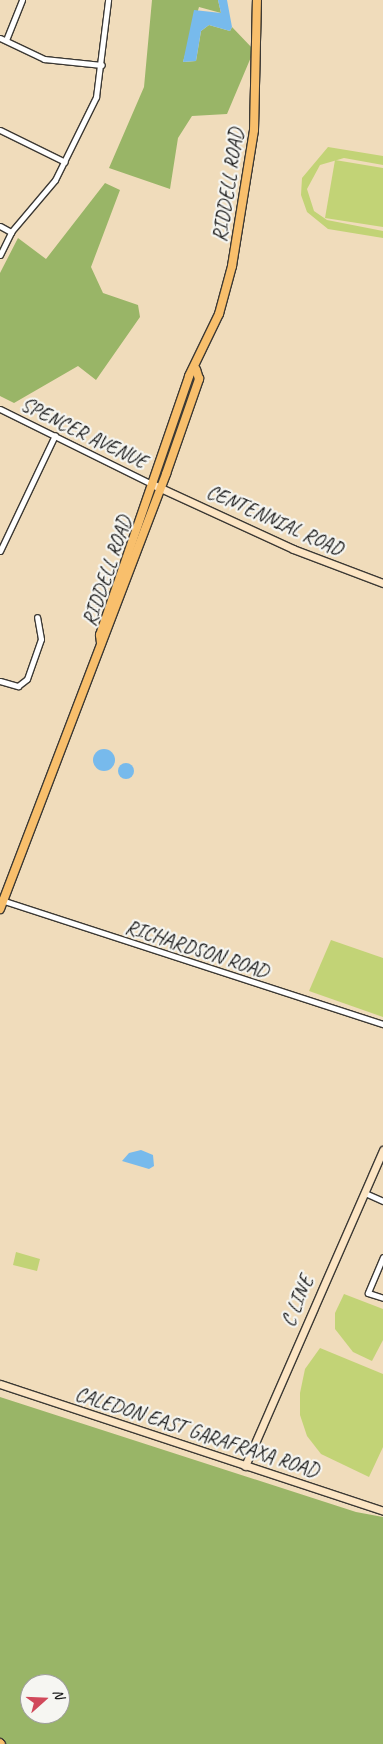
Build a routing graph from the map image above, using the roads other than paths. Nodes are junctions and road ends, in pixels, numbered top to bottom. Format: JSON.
{"nodes":[{"id":1,"x":22,"y":0,"type":"edge"},
{"id":2,"x":108,"y":0,"type":"edge"},
{"id":3,"x":257,"y":0,"type":"edge"},
{"id":4,"x":3,"y":39,"type":"edge"},
{"id":5,"x":102,"y":66,"type":"junction"},
{"id":6,"x":0,"y":130,"type":"edge"},
{"id":7,"x":65,"y":162,"type":"junction"},
{"id":8,"x":0,"y":226,"type":"edge"},
{"id":9,"x":11,"y":232,"type":"junction"},
{"id":10,"x":0,"y":255,"type":"edge"},
{"id":11,"x":0,"y":409,"type":"edge"},
{"id":12,"x":55,"y":435,"type":"junction"},
{"id":13,"x":157,"y":486,"type":"junction"},
{"id":14,"x":0,"y":551,"type":"edge"},
{"id":15,"x":383,"y":583,"type":"edge"},
{"id":16,"x":37,"y":617,"type":"dead end"},
{"id":17,"x":0,"y":681,"type":"edge"},
{"id":18,"x":1,"y":903,"type":"edge"},
{"id":19,"x":383,"y":1024,"type":"edge"},
{"id":20,"x":383,"y":1150,"type":"edge"},
{"id":21,"x":365,"y":1193,"type":"junction"},
{"id":22,"x":383,"y":1201,"type":"edge"},
{"id":23,"x":383,"y":1257,"type":"edge"},
{"id":24,"x":383,"y":1298,"type":"edge"},
{"id":25,"x":0,"y":1384,"type":"edge"},
{"id":26,"x":245,"y":1466,"type":"junction"},
{"id":27,"x":383,"y":1511,"type":"edge"}],
"edges":[{"from":1,"to":4,"type":"street"},
{"from":2,"to":5,"type":"street"},
{"from":3,"to":13,"type":"main road","name":"RIDDELL ROAD"},
{"from":4,"to":5,"type":"street"},
{"from":5,"to":7,"type":"street"},
{"from":6,"to":7,"type":"street"},
{"from":7,"to":9,"type":"street"},
{"from":8,"to":9,"type":"street"},
{"from":9,"to":10,"type":"street"},
{"from":11,"to":12,"type":"street","name":"SPENCER AVENUE"},
{"from":12,"to":13,"type":"street","name":"SPENCER AVENUE"},
{"from":12,"to":14,"type":"street"},
{"from":13,"to":15,"type":"street","name":"CENTENNIAL ROAD"},
{"from":13,"to":18,"type":"main road","name":"RIDDELL ROAD"},
{"from":16,"to":17,"type":"street"},
{"from":18,"to":19,"type":"street","name":"RICHARDSON ROAD"},
{"from":20,"to":21,"type":"street","name":"C LINE"},
{"from":21,"to":22,"type":"street"},
{"from":21,"to":26,"type":"street","name":"C LINE"},
{"from":23,"to":24,"type":"street"},
{"from":25,"to":26,"type":"street","name":"CALEDON EAST GARAFRAXA ROAD"},
{"from":26,"to":27,"type":"street","name":"CALEDON EAST GARAFRAXA ROAD"}]}
